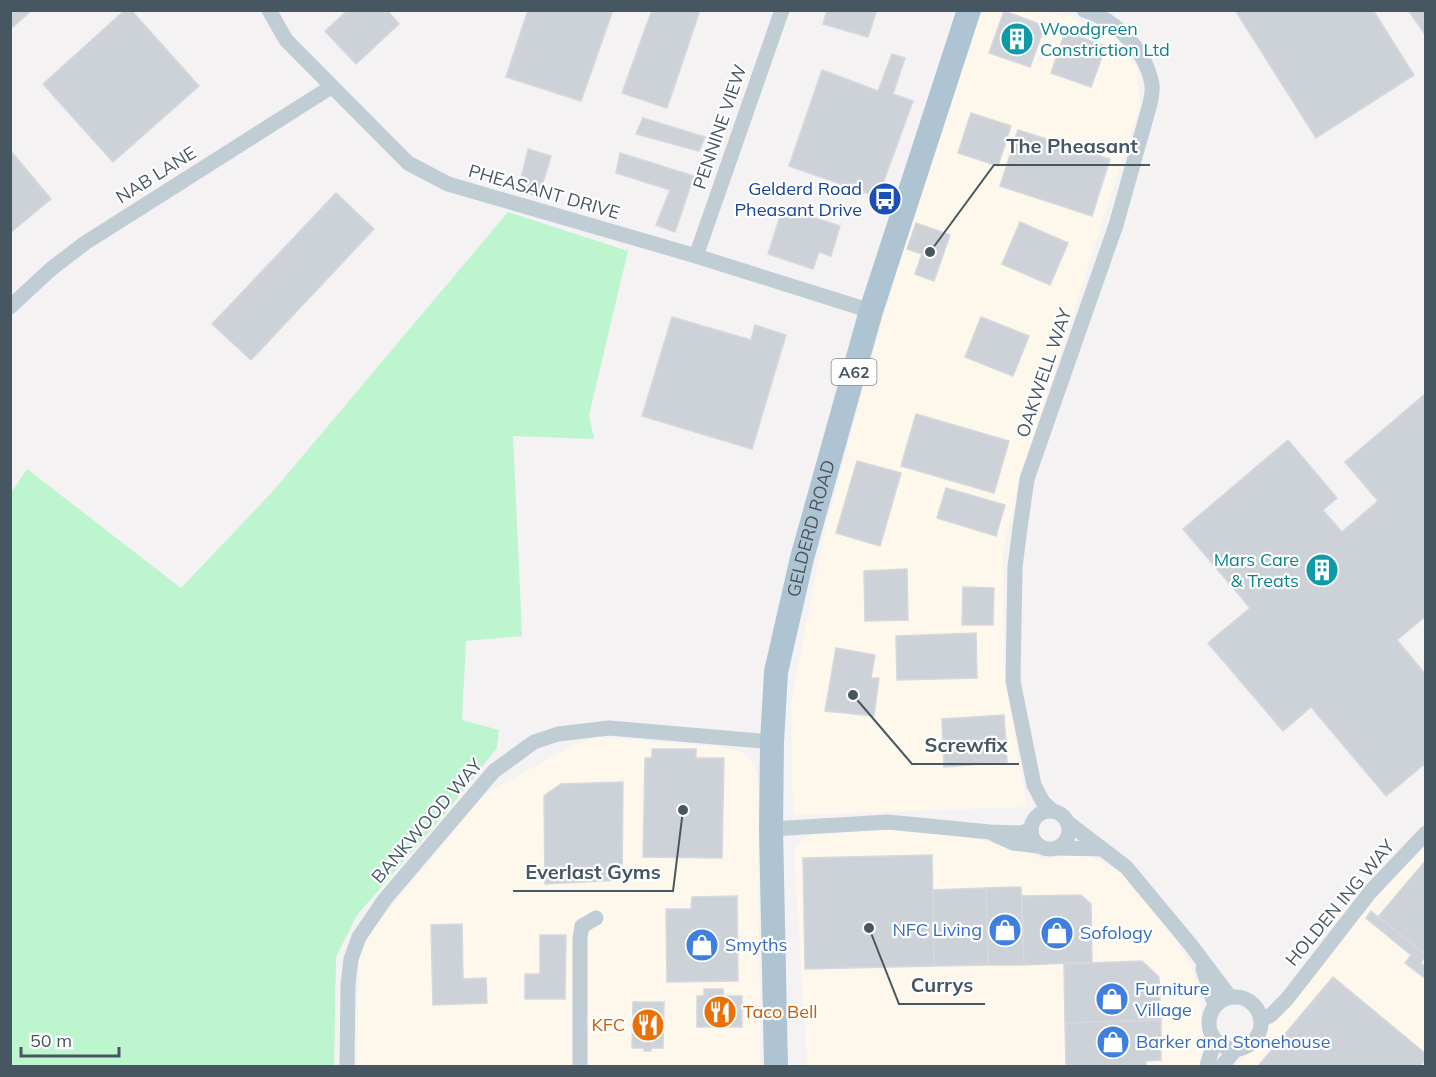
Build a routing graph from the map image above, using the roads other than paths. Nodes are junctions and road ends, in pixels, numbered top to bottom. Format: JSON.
{"nodes":[{"id":1,"x":268,"y":10,"type":"edge"},
{"id":2,"x":782,"y":10,"type":"edge"},
{"id":3,"x":969,"y":10,"type":"edge"},
{"id":4,"x":1084,"y":10,"type":"edge"},
{"id":5,"x":330,"y":87,"type":"junction"},
{"id":6,"x":696,"y":256,"type":"junction"},
{"id":7,"x":10,"y":307,"type":"edge"},
{"id":8,"x":871,"y":311,"type":"junction"},
{"id":9,"x":772,"y":742,"type":"junction"},
{"id":10,"x":1034,"y":785,"type":"junction"},
{"id":11,"x":1053,"y":811,"type":"junction"},
{"id":12,"x":1067,"y":822,"type":"junction"},
{"id":13,"x":1032,"y":825,"type":"junction"},
{"id":14,"x":771,"y":829,"type":"junction"},
{"id":15,"x":990,"y":832,"type":"junction"},
{"id":16,"x":1425,"y":832,"type":"edge"},
{"id":17,"x":1039,"y":846,"type":"junction"},
{"id":18,"x":1057,"y":848,"type":"junction"},
{"id":19,"x":1102,"y":849,"type":"junction"},
{"id":20,"x":596,"y":918,"type":"dead end"},
{"id":21,"x":1201,"y":961,"type":"junction"},
{"id":22,"x":1230,"y":997,"type":"junction"},
{"id":23,"x":1287,"y":999,"type":"junction"},
{"id":24,"x":1254,"y":1004,"type":"junction"},
{"id":25,"x":1215,"y":1006,"type":"junction"},
{"id":26,"x":1261,"y":1020,"type":"junction"},
{"id":27,"x":1215,"y":1040,"type":"junction"},
{"id":28,"x":1236,"y":1049,"type":"junction"},
{"id":29,"x":347,"y":1066,"type":"edge"},
{"id":30,"x":580,"y":1066,"type":"edge"},
{"id":31,"x":776,"y":1066,"type":"edge"},
{"id":32,"x":1207,"y":1066,"type":"edge"},
{"id":33,"x":1222,"y":1066,"type":"edge"}],
"edges":[{"from":1,"to":5,"type":"street","name":"PHEASANT DRIVE"},
{"from":2,"to":6,"type":"street","name":"PENNINE VIEW"},
{"from":3,"to":8,"type":"main road","name":"GELDERD ROAD","number":"A62"},
{"from":4,"to":10,"type":"street","name":"OAKWELL WAY"},
{"from":5,"to":6,"type":"street","name":"PHEASANT DRIVE"},
{"from":5,"to":7,"type":"street","name":"NAB LANE"},
{"from":6,"to":8,"type":"street","name":"PHEASANT DRIVE"},
{"from":8,"to":9,"type":"main road","name":"GELDERD ROAD","number":"A62"},
{"from":9,"to":14,"type":"main road","name":"GELDERD ROAD","number":"A62"},
{"from":9,"to":29,"type":"street","name":"BANKWOOD WAY"},
{"from":10,"to":11,"type":"street","name":"OAKWELL WAY"},
{"from":10,"to":13,"type":"street","name":"OAKWELL WAY"},
{"from":11,"to":12,"type":"street"},
{"from":11,"to":13,"type":"street"},
{"from":12,"to":18,"type":"street"},
{"from":12,"to":19,"type":"street"},
{"from":13,"to":15,"type":"street"},
{"from":13,"to":17,"type":"street"},
{"from":14,"to":15,"type":"street"},
{"from":14,"to":31,"type":"main road","name":"GELDERD ROAD","number":"A62"},
{"from":15,"to":17,"type":"street"},
{"from":16,"to":23,"type":"street","name":"HOLDEN ING WAY"},
{"from":17,"to":18,"type":"street"},
{"from":18,"to":19,"type":"street"},
{"from":19,"to":21,"type":"street"},
{"from":20,"to":30,"type":"street"},
{"from":21,"to":22,"type":"street"},
{"from":21,"to":25,"type":"street"},
{"from":22,"to":24,"type":"street"},
{"from":22,"to":25,"type":"street"},
{"from":23,"to":24,"type":"street"},
{"from":23,"to":26,"type":"street","name":"HOLDEN ING WAY"},
{"from":24,"to":26,"type":"street"},
{"from":25,"to":27,"type":"street"},
{"from":26,"to":28,"type":"street","name":"HOLDEN ING WAY"},
{"from":27,"to":28,"type":"street"},
{"from":27,"to":32,"type":"street"},
{"from":28,"to":33,"type":"street","name":"HOLDEN ING WAY"}]}
